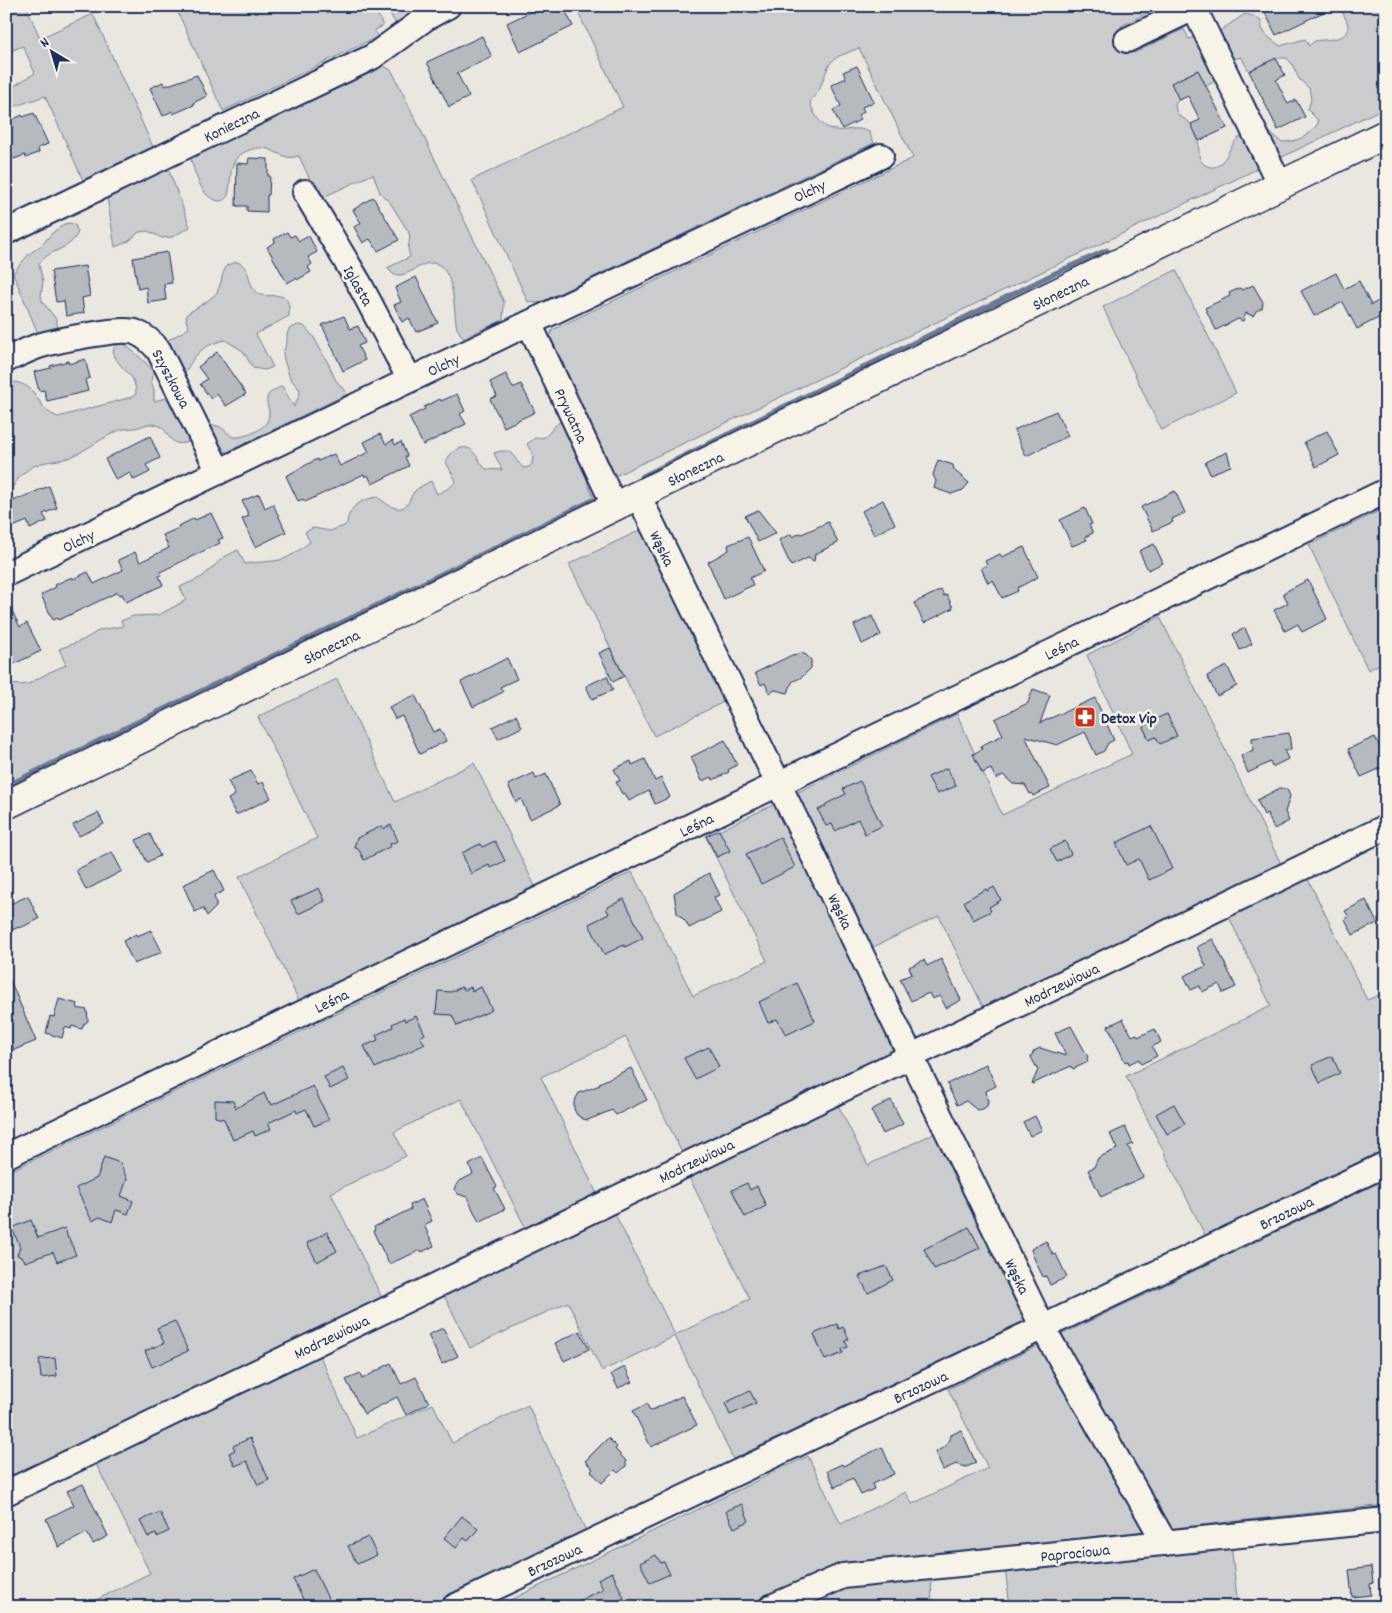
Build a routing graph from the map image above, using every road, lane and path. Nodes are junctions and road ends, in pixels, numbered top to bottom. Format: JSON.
{"nodes":[{"id":1,"x":448,"y":6,"type":"edge"},
{"id":2,"x":1196,"y":7,"type":"edge"},
{"id":3,"x":1127,"y":40,"type":"dead end"},
{"id":4,"x":1386,"y":134,"type":"edge"},
{"id":5,"x":881,"y":156,"type":"dead end"},
{"id":6,"x":1280,"y":185,"type":"junction"},
{"id":7,"x":305,"y":192,"type":"dead end"},
{"id":8,"x":6,"y":232,"type":"edge"},
{"id":9,"x":529,"y":323,"type":"junction"},
{"id":10,"x":6,"y":360,"type":"edge"},
{"id":11,"x":410,"y":380,"type":"junction"},
{"id":12,"x":219,"y":472,"type":"junction"},
{"id":13,"x":1386,"y":491,"type":"edge"},
{"id":14,"x":626,"y":501,"type":"junction"},
{"id":15,"x":6,"y":574,"type":"edge"},
{"id":16,"x":779,"y":784,"type":"junction"},
{"id":17,"x":6,"y":805,"type":"edge"},
{"id":18,"x":1386,"y":827,"type":"edge"},
{"id":19,"x":911,"y":1056,"type":"junction"},
{"id":20,"x":6,"y":1156,"type":"edge"},
{"id":21,"x":1386,"y":1164,"type":"edge"},
{"id":22,"x":1043,"y":1328,"type":"junction"},
{"id":23,"x":6,"y":1493,"type":"edge"},
{"id":24,"x":1386,"y":1520,"type":"edge"},
{"id":25,"x":1165,"y":1543,"type":"junction"},
{"id":26,"x":454,"y":1607,"type":"edge"},
{"id":27,"x":770,"y":1607,"type":"edge"}],
"edges":[{"from":1,"to":8,"type":"street","name":"Konieczna"},
{"from":2,"to":3,"type":"street"},
{"from":2,"to":6,"type":"street"},
{"from":4,"to":6,"type":"main road","name":"Słoneczna"},
{"from":5,"to":9,"type":"street","name":"Olchy"},
{"from":6,"to":14,"type":"main road","name":"Słoneczna"},
{"from":7,"to":11,"type":"street","name":"Iglasta"},
{"from":9,"to":11,"type":"street","name":"Olchy"},
{"from":9,"to":14,"type":"street","name":"Prywatna"},
{"from":10,"to":12,"type":"street","name":"Szyszkowa"},
{"from":11,"to":12,"type":"street","name":"Olchy"},
{"from":12,"to":15,"type":"street","name":"Olchy"},
{"from":13,"to":16,"type":"street","name":"Leśna"},
{"from":14,"to":16,"type":"street","name":"Wąska"},
{"from":14,"to":17,"type":"main road","name":"Słoneczna"},
{"from":16,"to":19,"type":"street","name":"Wąska"},
{"from":16,"to":20,"type":"street","name":"Leśna"},
{"from":18,"to":19,"type":"street","name":"Modrzewiowa"},
{"from":19,"to":22,"type":"street","name":"Wąska"},
{"from":19,"to":23,"type":"street","name":"Modrzewiowa"},
{"from":21,"to":22,"type":"street","name":"Brzozowa"},
{"from":22,"to":25,"type":"street","name":"Wąska"},
{"from":22,"to":26,"type":"street","name":"Brzozowa"},
{"from":24,"to":25,"type":"street","name":"Paprociowa"},
{"from":25,"to":27,"type":"street","name":"Paprociowa"}]}
